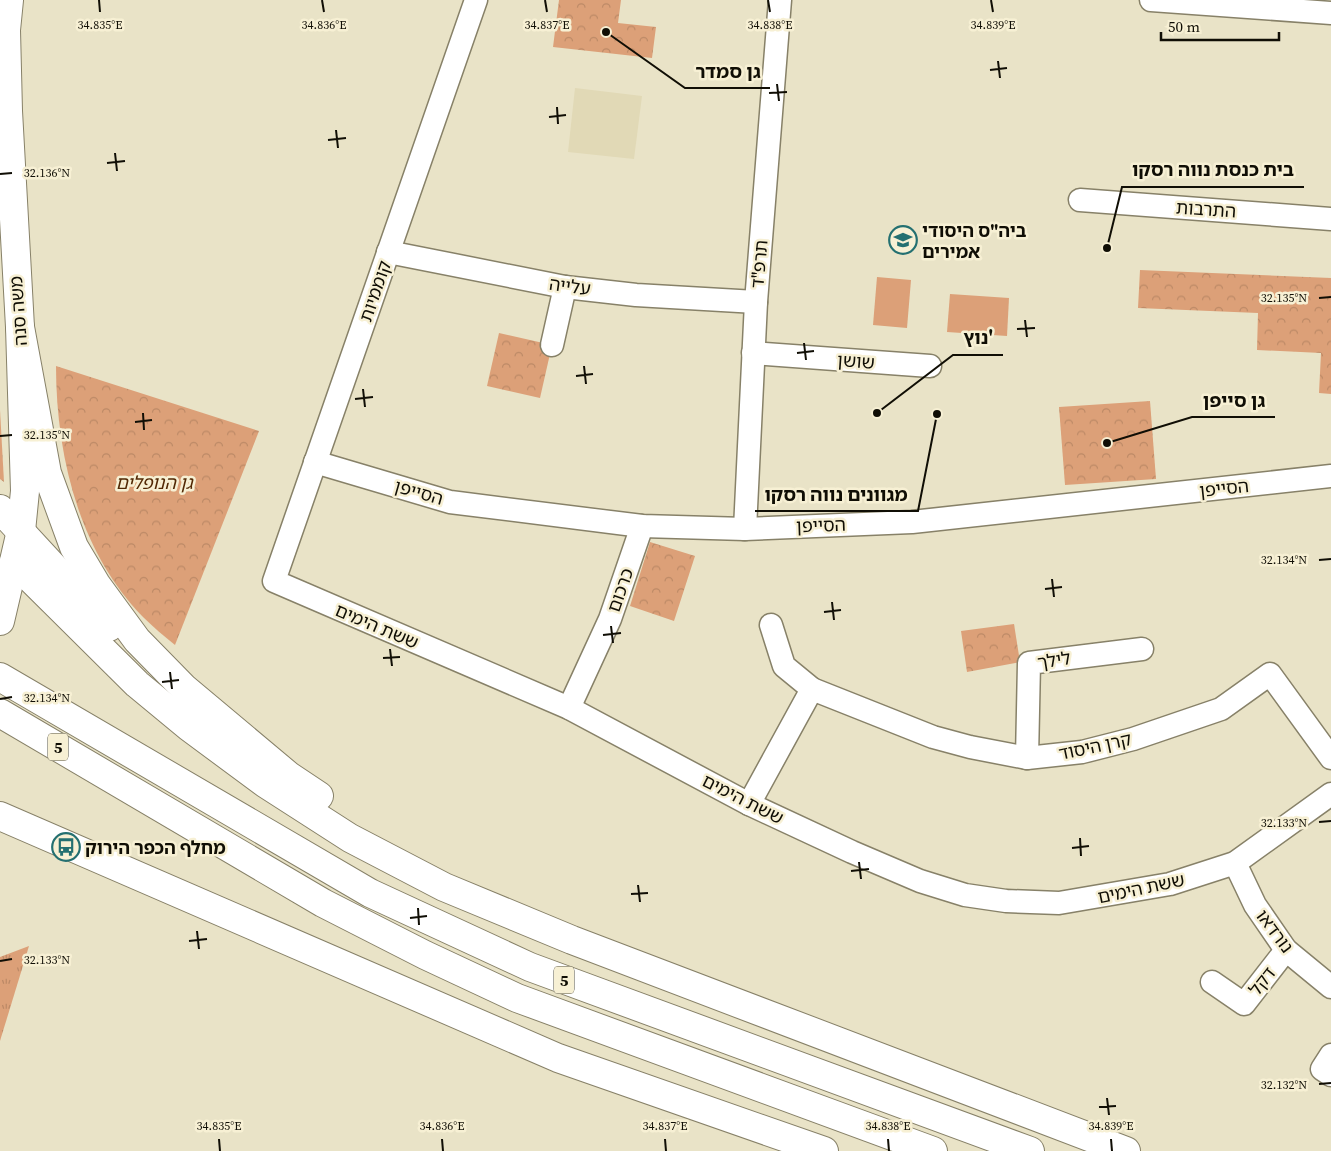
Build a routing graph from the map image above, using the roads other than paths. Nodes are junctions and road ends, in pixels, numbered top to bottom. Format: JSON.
{"nodes":[{"id":1,"x":9,"y":0,"type":"edge"},
{"id":2,"x":476,"y":0,"type":"edge"},
{"id":3,"x":780,"y":0,"type":"edge"},
{"id":4,"x":1152,"y":0,"type":"edge"},
{"id":5,"x":1331,"y":13,"type":"edge"},
{"id":6,"x":1080,"y":200,"type":"dead end"},
{"id":7,"x":1331,"y":219,"type":"edge"},
{"id":8,"x":388,"y":252,"type":"junction"},
{"id":9,"x":564,"y":287,"type":"junction"},
{"id":10,"x":756,"y":302,"type":"junction"},
{"id":11,"x":20,"y":326,"type":"junction"},
{"id":12,"x":552,"y":345,"type":"dead end"},
{"id":13,"x":753,"y":352,"type":"junction"},
{"id":14,"x":930,"y":366,"type":"dead end"},
{"id":15,"x":315,"y":462,"type":"junction"},
{"id":16,"x":1331,"y":476,"type":"edge"},
{"id":17,"x":0,"y":509,"type":"edge"},
{"id":18,"x":642,"y":526,"type":"junction"},
{"id":19,"x":745,"y":528,"type":"junction"},
{"id":20,"x":11,"y":556,"type":"edge"},
{"id":21,"x":274,"y":581,"type":"joint"},
{"id":22,"x":0,"y":620,"type":"edge"},
{"id":23,"x":771,"y":625,"type":"dead end"},
{"id":24,"x":1142,"y":648,"type":"dead end"},
{"id":25,"x":0,"y":677,"type":"edge"},
{"id":26,"x":184,"y":688,"type":"junction"},
{"id":27,"x":812,"y":689,"type":"junction"},
{"id":28,"x":569,"y":708,"type":"junction"},
{"id":29,"x":0,"y":714,"type":"edge"},
{"id":30,"x":1027,"y":758,"type":"junction"},
{"id":31,"x":1331,"y":758,"type":"edge"},
{"id":32,"x":1331,"y":794,"type":"edge"},
{"id":33,"x":749,"y":804,"type":"junction"},
{"id":34,"x":0,"y":816,"type":"edge"},
{"id":35,"x":0,"y":834,"type":"edge"},
{"id":36,"x":66,"y":844,"type":"junction"},
{"id":37,"x":1235,"y":863,"type":"junction"},
{"id":38,"x":572,"y":940,"type":"junction"},
{"id":39,"x":1286,"y":950,"type":"junction"},
{"id":40,"x":1212,"y":982,"type":"dead end"},
{"id":41,"x":1331,"y":987,"type":"edge"},
{"id":42,"x":1331,"y":1055,"type":"edge"},
{"id":43,"x":1331,"y":1075,"type":"edge"},
{"id":44,"x":824,"y":1151,"type":"edge"},
{"id":45,"x":933,"y":1151,"type":"edge"},
{"id":46,"x":1030,"y":1151,"type":"edge"},
{"id":47,"x":1126,"y":1151,"type":"edge"}],
"edges":[{"from":1,"to":11,"type":"main road","name":"משה סנה"},
{"from":2,"to":8,"type":"street","name":"קוממיות"},
{"from":3,"to":10,"type":"street","name":"תרפ\"ד"},
{"from":4,"to":5,"type":"street"},
{"from":6,"to":7,"type":"street","name":"התרבות"},
{"from":8,"to":9,"type":"street","name":"עלייה"},
{"from":8,"to":15,"type":"street","name":"קוממיות"},
{"from":9,"to":10,"type":"street","name":"עלייה"},
{"from":9,"to":12,"type":"street"},
{"from":10,"to":13,"type":"street","name":"תרפ\"ד"},
{"from":11,"to":20,"type":"main road","name":"משה סנה"},
{"from":11,"to":26,"type":"main road"},
{"from":13,"to":14,"type":"street","name":"שושן"},
{"from":13,"to":19,"type":"street","name":"תרפ\"ד"},
{"from":15,"to":18,"type":"street","name":"הסייפן"},
{"from":15,"to":21,"type":"street","name":"קוממיות"},
{"from":16,"to":19,"type":"street","name":"הסייפן"},
{"from":17,"to":20,"type":"main road"},
{"from":18,"to":19,"type":"street","name":"הסייפן"},
{"from":18,"to":28,"type":"street","name":"כרכום"},
{"from":20,"to":22,"type":"main road","name":"משה סנה"},
{"from":20,"to":26,"type":"main road"},
{"from":20,"to":38,"type":"main road"},
{"from":21,"to":28,"type":"street","name":"ששת הימים"},
{"from":23,"to":27,"type":"street","name":"קרן היסוד"},
{"from":24,"to":30,"type":"street","name":"לילך"},
{"from":25,"to":46,"type":"main road","number":"5"},
{"from":26,"to":38,"type":"main road"},
{"from":27,"to":30,"type":"street","name":"קרן היסוד"},
{"from":27,"to":33,"type":"street"},
{"from":28,"to":33,"type":"street","name":"ששת הימים"},
{"from":29,"to":45,"type":"main road","number":"5"},
{"from":30,"to":31,"type":"street","name":"קרן היסוד"},
{"from":32,"to":37,"type":"street","name":"ששת הימים"},
{"from":33,"to":37,"type":"street","name":"ששת הימים"},
{"from":34,"to":36,"type":"main road"},
{"from":35,"to":36,"type":"main road"},
{"from":36,"to":44,"type":"main road"},
{"from":37,"to":39,"type":"street","name":"נורדאו"},
{"from":38,"to":47,"type":"main road"},
{"from":39,"to":40,"type":"street","name":"דקל"},
{"from":39,"to":41,"type":"street","name":"נורדאו"},
{"from":42,"to":43,"type":"street"}]}
